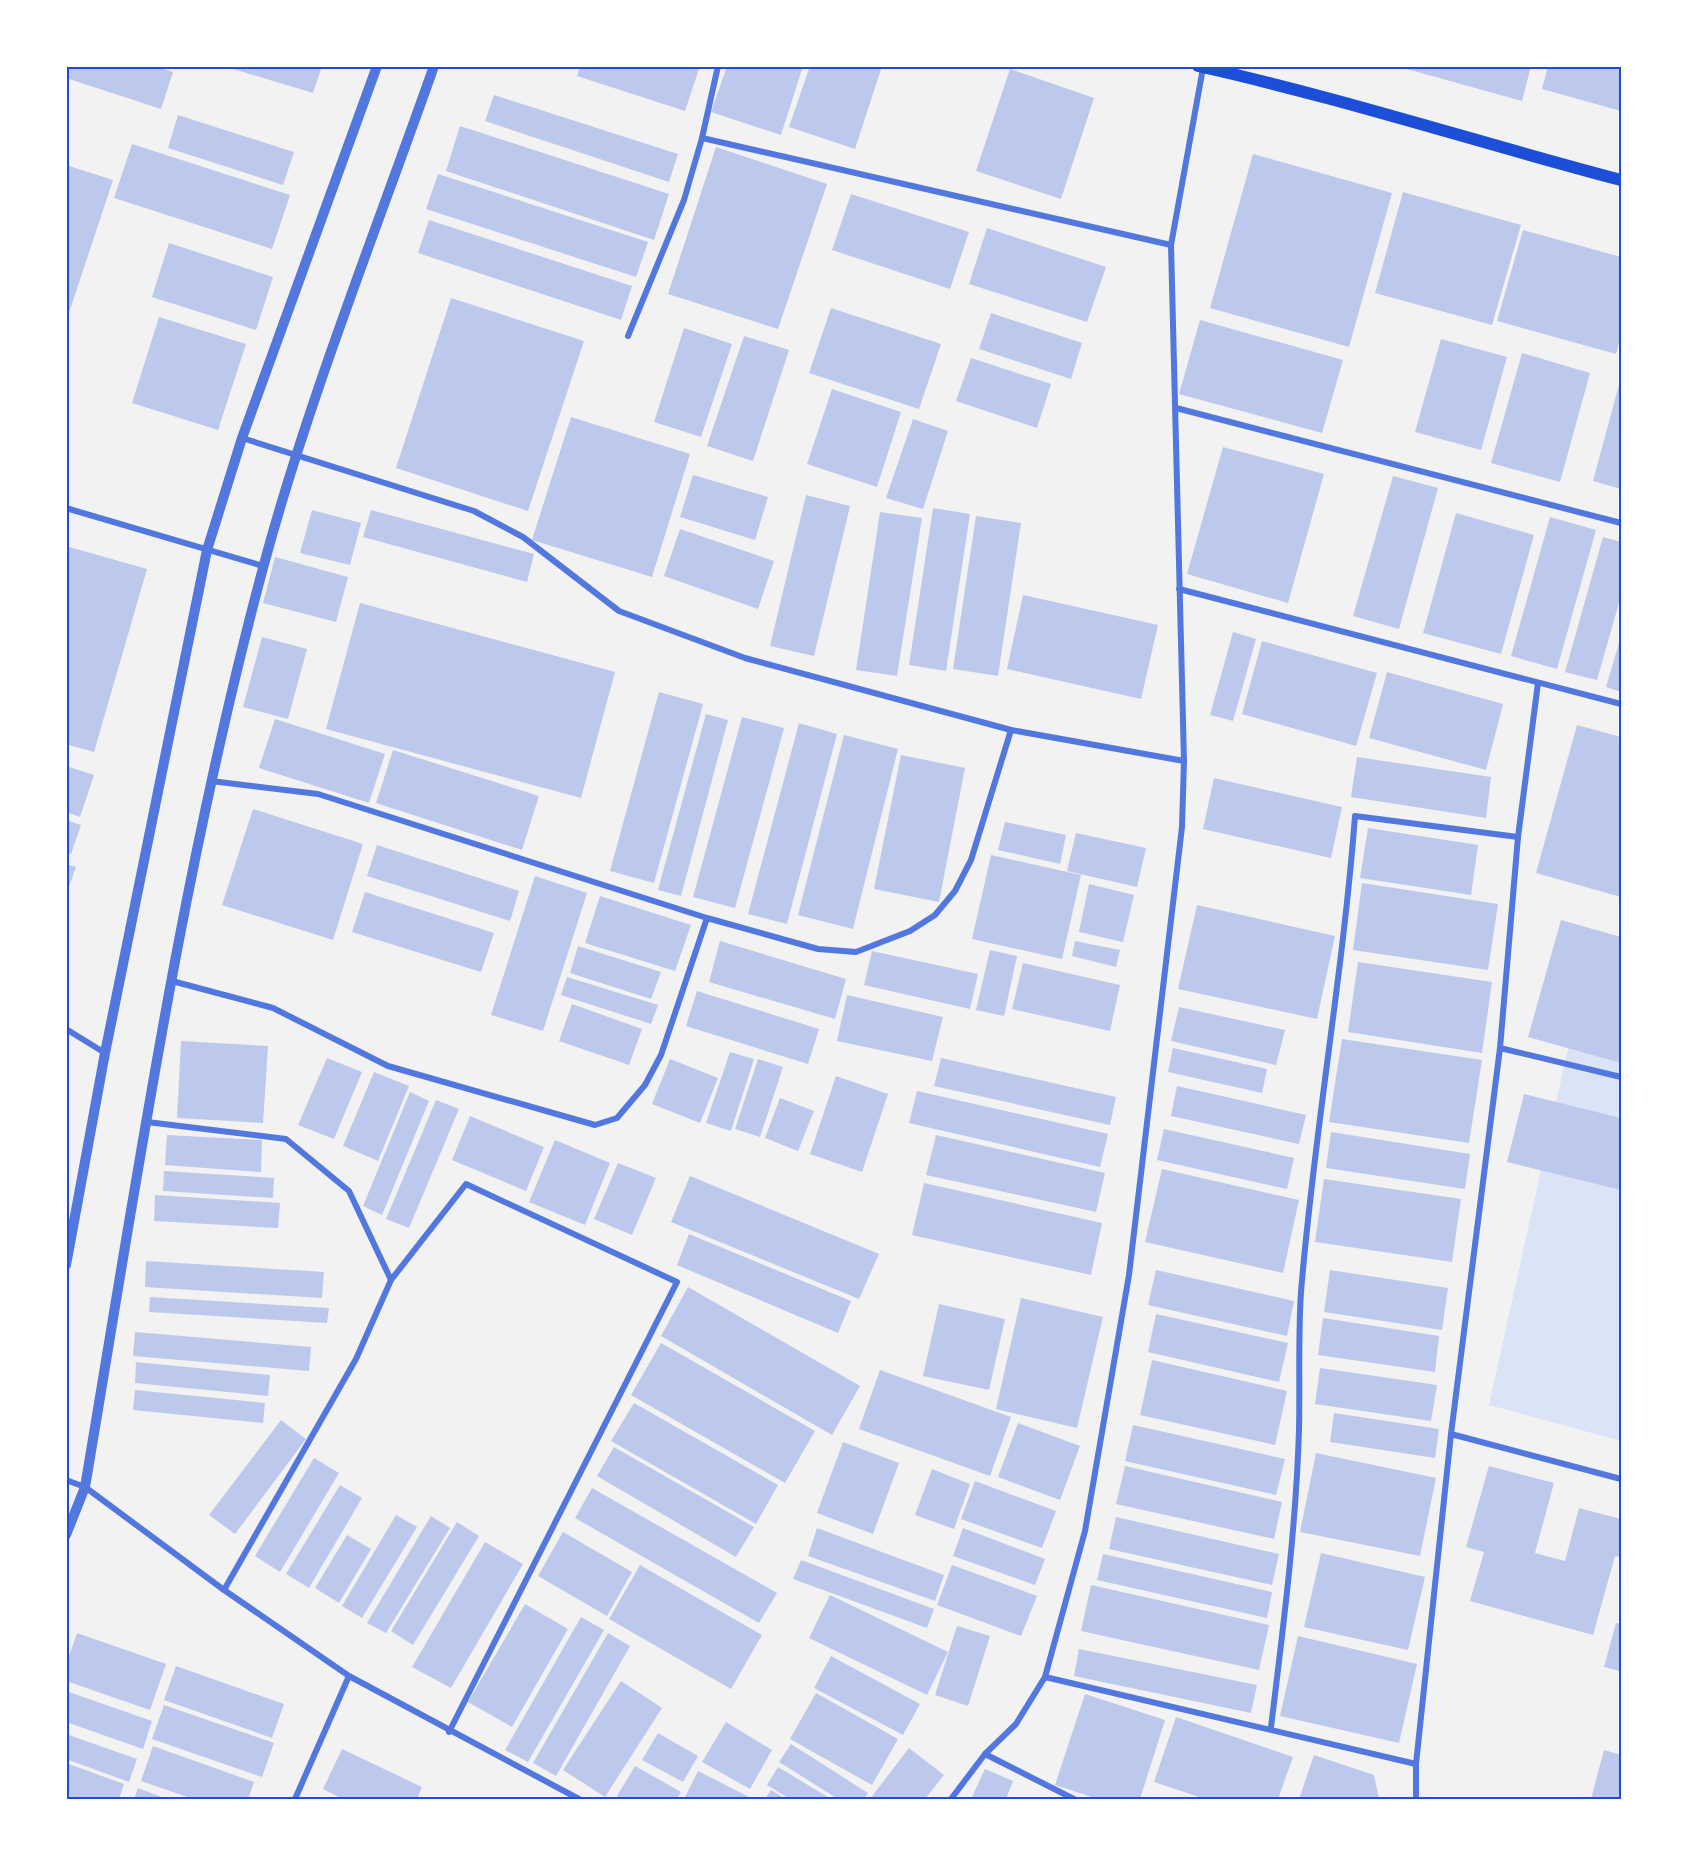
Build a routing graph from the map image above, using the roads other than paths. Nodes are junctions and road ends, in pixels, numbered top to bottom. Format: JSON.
{"nodes":[{"id":1,"x":377,"y":66,"type":"edge"},
{"id":2,"x":434,"y":66,"type":"edge"},
{"id":3,"x":718,"y":66,"type":"edge"},
{"id":4,"x":1201,"y":67,"type":"edge"},
{"id":5,"x":702,"y":138,"type":"junction"},
{"id":6,"x":1621,"y":180,"type":"edge"},
{"id":7,"x":1171,"y":244,"type":"junction"},
{"id":8,"x":628,"y":336,"type":"dead end"},
{"id":9,"x":1176,"y":408,"type":"junction"},
{"id":10,"x":242,"y":438,"type":"junction"},
{"id":11,"x":297,"y":455,"type":"junction"},
{"id":12,"x":66,"y":508,"type":"edge"},
{"id":13,"x":1621,"y":523,"type":"edge"},
{"id":14,"x":207,"y":550,"type":"junction"},
{"id":15,"x":263,"y":567,"type":"junction"},
{"id":16,"x":1179,"y":589,"type":"junction"},
{"id":17,"x":1538,"y":683,"type":"junction"},
{"id":18,"x":1621,"y":704,"type":"edge"},
{"id":19,"x":1011,"y":730,"type":"junction"},
{"id":20,"x":1184,"y":761,"type":"junction"},
{"id":21,"x":210,"y":781,"type":"junction"},
{"id":22,"x":1518,"y":837,"type":"junction"},
{"id":23,"x":707,"y":918,"type":"junction"},
{"id":24,"x":172,"y":981,"type":"junction"},
{"id":25,"x":66,"y":1029,"type":"edge"},
{"id":26,"x":1500,"y":1048,"type":"junction"},
{"id":27,"x":105,"y":1053,"type":"junction"},
{"id":28,"x":1621,"y":1077,"type":"edge"},
{"id":29,"x":147,"y":1122,"type":"junction"},
{"id":30,"x":66,"y":1265,"type":"edge"},
{"id":31,"x":391,"y":1280,"type":"junction"},
{"id":32,"x":1451,"y":1434,"type":"junction"},
{"id":33,"x":1621,"y":1479,"type":"edge"},
{"id":34,"x":66,"y":1480,"type":"edge"},
{"id":35,"x":85,"y":1487,"type":"junction"},
{"id":36,"x":66,"y":1534,"type":"edge"},
{"id":37,"x":224,"y":1590,"type":"junction"},
{"id":38,"x":348,"y":1676,"type":"junction"},
{"id":39,"x":1045,"y":1677,"type":"junction"},
{"id":40,"x":1271,"y":1727,"type":"junction"},
{"id":41,"x":449,"y":1732,"type":"junction"},
{"id":42,"x":985,"y":1754,"type":"junction"},
{"id":43,"x":1416,"y":1764,"type":"junction"},
{"id":44,"x":295,"y":1799,"type":"edge"},
{"id":45,"x":579,"y":1799,"type":"edge"},
{"id":46,"x":951,"y":1799,"type":"edge"},
{"id":47,"x":1074,"y":1799,"type":"edge"},
{"id":48,"x":1416,"y":1799,"type":"edge"}],
"edges":[{"from":1,"to":10,"type":"street"},
{"from":2,"to":11,"type":"street"},
{"from":3,"to":5,"type":"street"},
{"from":4,"to":6,"type":"main road"},
{"from":4,"to":7,"type":"street"},
{"from":5,"to":7,"type":"street"},
{"from":5,"to":8,"type":"street"},
{"from":7,"to":9,"type":"street"},
{"from":9,"to":13,"type":"street"},
{"from":9,"to":16,"type":"street"},
{"from":10,"to":11,"type":"street"},
{"from":10,"to":14,"type":"street"},
{"from":11,"to":15,"type":"street"},
{"from":11,"to":19,"type":"street"},
{"from":12,"to":14,"type":"street"},
{"from":14,"to":15,"type":"street"},
{"from":14,"to":27,"type":"street"},
{"from":15,"to":21,"type":"street"},
{"from":16,"to":17,"type":"street"},
{"from":16,"to":20,"type":"street"},
{"from":17,"to":18,"type":"street"},
{"from":17,"to":22,"type":"street"},
{"from":19,"to":20,"type":"street"},
{"from":19,"to":23,"type":"street"},
{"from":20,"to":39,"type":"street"},
{"from":21,"to":23,"type":"street"},
{"from":21,"to":24,"type":"street"},
{"from":22,"to":26,"type":"street"},
{"from":22,"to":40,"type":"street"},
{"from":23,"to":24,"type":"street"},
{"from":24,"to":29,"type":"street"},
{"from":25,"to":27,"type":"street"},
{"from":26,"to":28,"type":"street"},
{"from":26,"to":32,"type":"street"},
{"from":27,"to":30,"type":"street"},
{"from":29,"to":31,"type":"street"},
{"from":29,"to":35,"type":"street"},
{"from":31,"to":37,"type":"street"},
{"from":31,"to":41,"type":"street"},
{"from":32,"to":33,"type":"street"},
{"from":32,"to":43,"type":"street"},
{"from":34,"to":35,"type":"street"},
{"from":35,"to":36,"type":"street"},
{"from":35,"to":37,"type":"street"},
{"from":37,"to":38,"type":"street"},
{"from":38,"to":41,"type":"street"},
{"from":38,"to":44,"type":"street"},
{"from":39,"to":40,"type":"street"},
{"from":39,"to":42,"type":"street"},
{"from":40,"to":43,"type":"street"},
{"from":41,"to":45,"type":"street"},
{"from":42,"to":46,"type":"street"},
{"from":42,"to":47,"type":"street"},
{"from":43,"to":48,"type":"street"}]}
